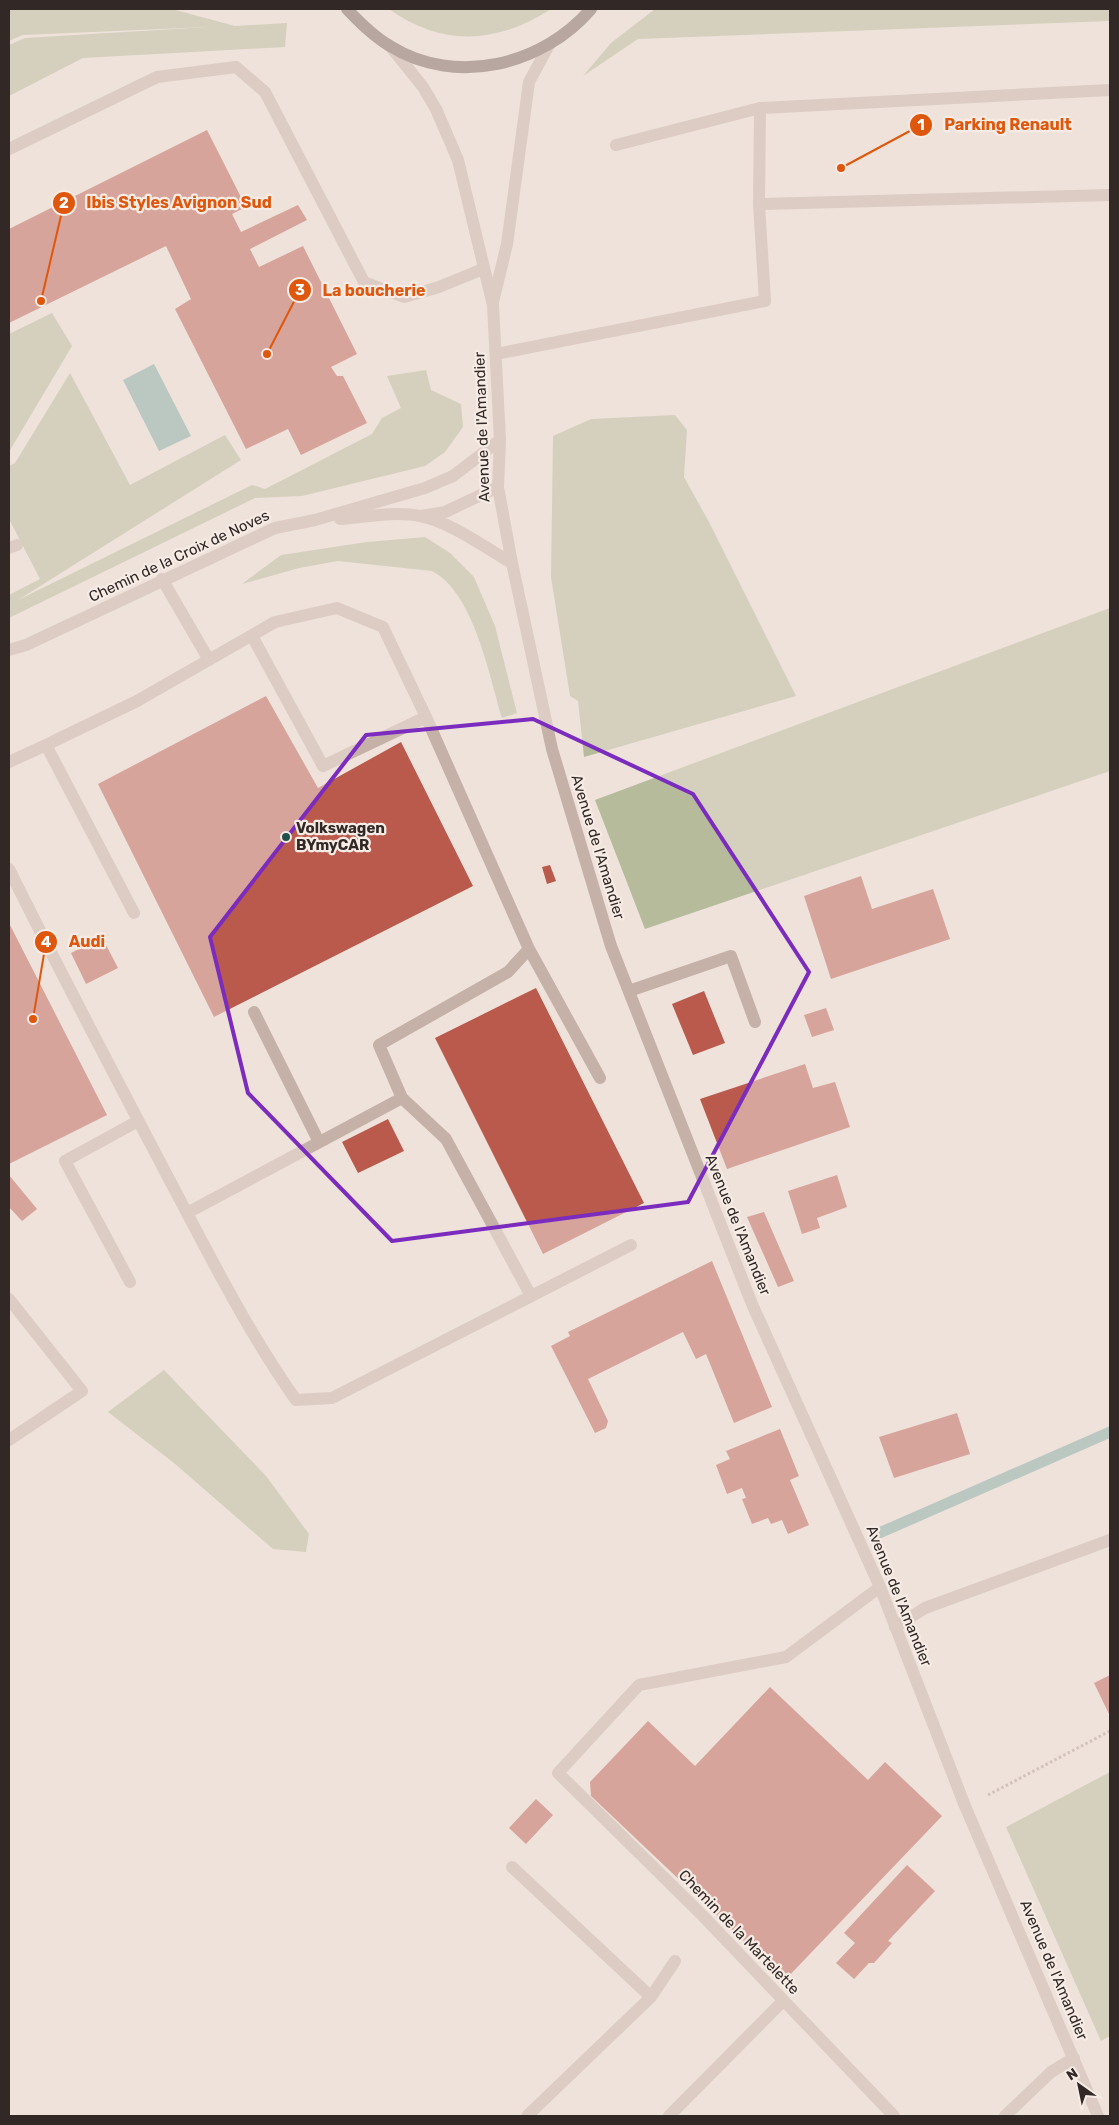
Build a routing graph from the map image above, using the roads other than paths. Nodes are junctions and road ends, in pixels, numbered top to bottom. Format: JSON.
{"nodes":[{"id":1,"x":347,"y":9,"type":"edge"},
{"id":2,"x":591,"y":9,"type":"edge"},
{"id":3,"x":549,"y":45,"type":"junction"},
{"id":4,"x":391,"y":47,"type":"junction"},
{"id":5,"x":1110,"y":90,"type":"edge"},
{"id":6,"x":760,"y":108,"type":"junction"},
{"id":7,"x":616,"y":145,"type":"dead end"},
{"id":8,"x":9,"y":149,"type":"edge"},
{"id":9,"x":1110,"y":195,"type":"edge"},
{"id":10,"x":759,"y":204,"type":"junction"},
{"id":11,"x":483,"y":268,"type":"junction"},
{"id":12,"x":493,"y":305,"type":"junction"},
{"id":13,"x":496,"y":354,"type":"junction"},
{"id":14,"x":500,"y":440,"type":"junction"},
{"id":15,"x":498,"y":487,"type":"junction"},
{"id":16,"x":421,"y":516,"type":"junction"},
{"id":17,"x":315,"y":520,"type":"junction"},
{"id":18,"x":512,"y":564,"type":"junction"},
{"id":19,"x":162,"y":579,"type":"junction"},
{"id":20,"x":252,"y":636,"type":"junction"},
{"id":21,"x":9,"y":650,"type":"edge"},
{"id":22,"x":210,"y":660,"type":"junction"},
{"id":23,"x":426,"y":717,"type":"junction"},
{"id":24,"x":46,"y":745,"type":"junction"},
{"id":25,"x":9,"y":762,"type":"edge"},
{"id":26,"x":9,"y":870,"type":"edge"},
{"id":27,"x":134,"y":913,"type":"dead end"},
{"id":28,"x":529,"y":949,"type":"junction"},
{"id":29,"x":629,"y":991,"type":"junction"},
{"id":30,"x":254,"y":1012,"type":"dead end"},
{"id":31,"x":755,"y":1022,"type":"dead end"},
{"id":32,"x":600,"y":1078,"type":"dead end"},
{"id":33,"x":402,"y":1098,"type":"junction"},
{"id":34,"x":138,"y":1121,"type":"junction"},
{"id":35,"x":319,"y":1142,"type":"junction"},
{"id":36,"x":187,"y":1213,"type":"junction"},
{"id":37,"x":632,"y":1245,"type":"dead end"},
{"id":38,"x":130,"y":1282,"type":"dead end"},
{"id":39,"x":531,"y":1296,"type":"junction"},
{"id":40,"x":9,"y":1299,"type":"edge"},
{"id":41,"x":9,"y":1440,"type":"edge"},
{"id":42,"x":1110,"y":1540,"type":"edge"},
{"id":43,"x":880,"y":1587,"type":"junction"},
{"id":44,"x":895,"y":1627,"type":"junction"},
{"id":45,"x":512,"y":1867,"type":"dead end"},
{"id":46,"x":674,"y":1961,"type":"dead end"},
{"id":47,"x":651,"y":1997,"type":"junction"},
{"id":48,"x":783,"y":2001,"type":"junction"},
{"id":49,"x":1074,"y":2058,"type":"junction"},
{"id":50,"x":527,"y":2116,"type":"edge"},
{"id":51,"x":669,"y":2116,"type":"edge"},
{"id":52,"x":894,"y":2116,"type":"edge"},
{"id":53,"x":1005,"y":2116,"type":"edge"},
{"id":54,"x":1098,"y":2116,"type":"edge"}],
"edges":[{"from":1,"to":4,"type":"main road"},
{"from":2,"to":3,"type":"main road"},
{"from":3,"to":4,"type":"main road"},
{"from":3,"to":12,"type":"street","name":"Avenue de l'Amandier"},
{"from":4,"to":11,"type":"street","name":"Avenue de l'Amandier"},
{"from":5,"to":6,"type":"street"},
{"from":6,"to":7,"type":"street"},
{"from":6,"to":10,"type":"street"},
{"from":8,"to":11,"type":"street"},
{"from":9,"to":10,"type":"street"},
{"from":10,"to":13,"type":"street"},
{"from":11,"to":12,"type":"street","name":"Avenue de l'Amandier"},
{"from":12,"to":13,"type":"street","name":"Avenue de l'Amandier"},
{"from":13,"to":14,"type":"street","name":"Avenue de l'Amandier"},
{"from":14,"to":15,"type":"street","name":"Avenue de l'Amandier"},
{"from":14,"to":17,"type":"street","name":"Chemin de la Croix de Noves"},
{"from":15,"to":16,"type":"street"},
{"from":15,"to":18,"type":"street","name":"Avenue de l'Amandier"},
{"from":16,"to":17,"type":"street"},
{"from":16,"to":18,"type":"street"},
{"from":17,"to":19,"type":"street","name":"Chemin de la Croix de Noves"},
{"from":18,"to":29,"type":"street","name":"Avenue de l'Amandier"},
{"from":19,"to":21,"type":"street","name":"Chemin de la Croix de Noves"},
{"from":19,"to":22,"type":"street"},
{"from":20,"to":22,"type":"street"},
{"from":20,"to":23,"type":"street"},
{"from":20,"to":23,"type":"street"},
{"from":22,"to":24,"type":"street"},
{"from":23,"to":28,"type":"street"},
{"from":24,"to":25,"type":"street"},
{"from":24,"to":27,"type":"street"},
{"from":26,"to":34,"type":"street"},
{"from":28,"to":32,"type":"street"},
{"from":28,"to":33,"type":"street"},
{"from":29,"to":31,"type":"street"},
{"from":29,"to":43,"type":"street","name":"Avenue de l'Amandier"},
{"from":30,"to":35,"type":"street"},
{"from":33,"to":35,"type":"street"},
{"from":33,"to":39,"type":"street"},
{"from":34,"to":36,"type":"street"},
{"from":34,"to":38,"type":"street"},
{"from":35,"to":36,"type":"street"},
{"from":36,"to":39,"type":"street"},
{"from":37,"to":39,"type":"street"},
{"from":40,"to":41,"type":"street"},
{"from":42,"to":44,"type":"street"},
{"from":43,"to":44,"type":"street","name":"Avenue de l'Amandier"},
{"from":43,"to":48,"type":"street","name":"Chemin de la Martelette"},
{"from":44,"to":49,"type":"street","name":"Avenue de l'Amandier"},
{"from":45,"to":47,"type":"street"},
{"from":46,"to":47,"type":"street"},
{"from":47,"to":50,"type":"street"},
{"from":48,"to":51,"type":"street"},
{"from":48,"to":52,"type":"street","name":"Chemin de la Martelette"},
{"from":49,"to":53,"type":"street"},
{"from":49,"to":54,"type":"street","name":"Avenue de l'Amandier"}]}
